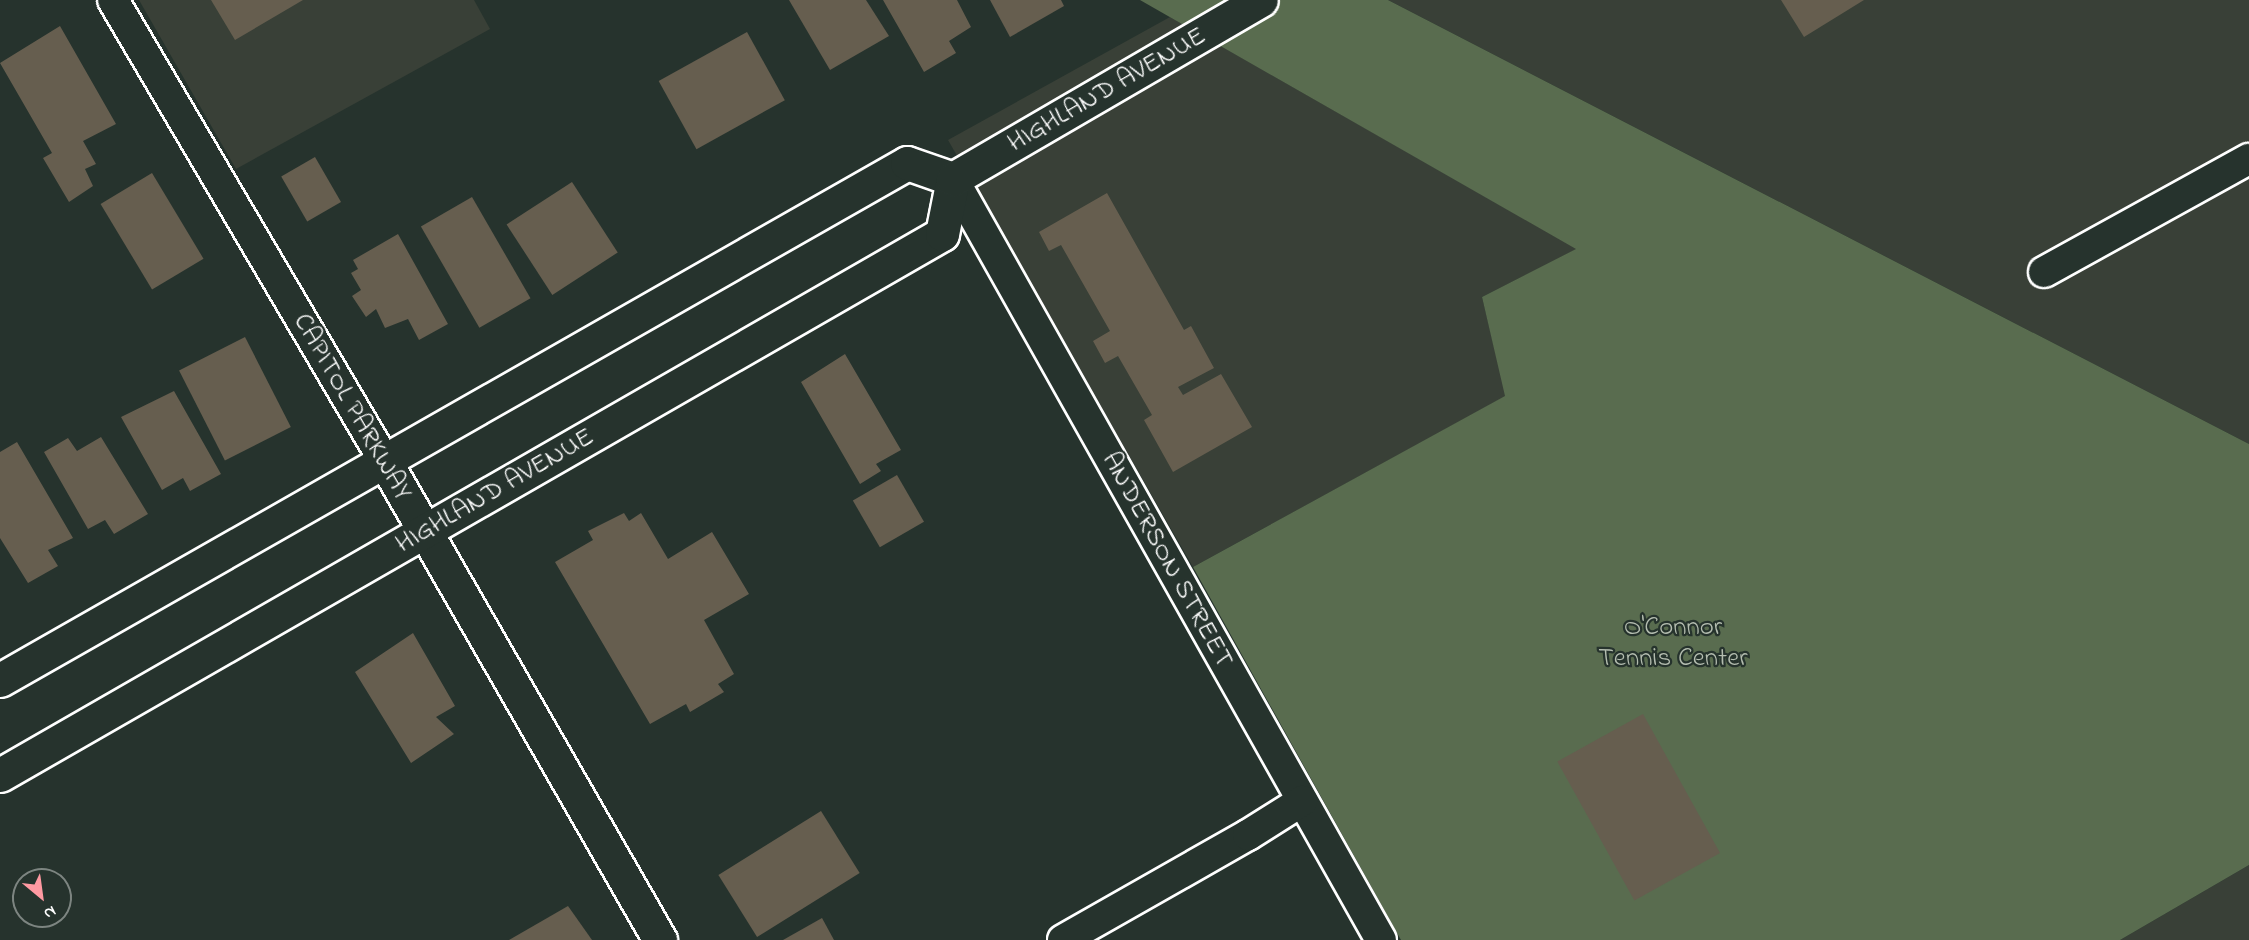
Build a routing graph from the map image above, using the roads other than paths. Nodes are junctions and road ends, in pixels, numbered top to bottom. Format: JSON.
{"nodes":[{"id":1,"x":113,"y":0,"type":"edge"},
{"id":2,"x":1261,"y":0,"type":"edge"},
{"id":3,"x":2249,"y":159,"type":"edge"},
{"id":4,"x":953,"y":179,"type":"junction"},
{"id":5,"x":2044,"y":272,"type":"dead end"},
{"id":6,"x":384,"y":460,"type":"junction"},
{"id":7,"x":425,"y":531,"type":"junction"},
{"id":8,"x":0,"y":680,"type":"edge"},
{"id":9,"x":0,"y":775,"type":"edge"},
{"id":10,"x":1302,"y":801,"type":"junction"},
{"id":11,"x":660,"y":940,"type":"edge"},
{"id":12,"x":1063,"y":940,"type":"edge"},
{"id":13,"x":1381,"y":940,"type":"edge"}],
"edges":[{"from":1,"to":6,"type":"street","name":"CAPITOL PARKWAY"},
{"from":2,"to":4,"type":"main road","name":"HIGHLAND AVENUE"},
{"from":3,"to":5,"type":"street"},
{"from":4,"to":6,"type":"main road"},
{"from":4,"to":7,"type":"main road","name":"HIGHLAND AVENUE"},
{"from":4,"to":10,"type":"street","name":"ANDERSON STREET"},
{"from":6,"to":7,"type":"main road","name":"CAPITOL PARKWAY"},
{"from":6,"to":8,"type":"main road"},
{"from":7,"to":9,"type":"main road","name":"HIGHLAND AVENUE"},
{"from":7,"to":11,"type":"main road","name":"CAPITOL PARKWAY"},
{"from":10,"to":12,"type":"street"},
{"from":10,"to":13,"type":"street","name":"ANDERSON STREET"}]}
